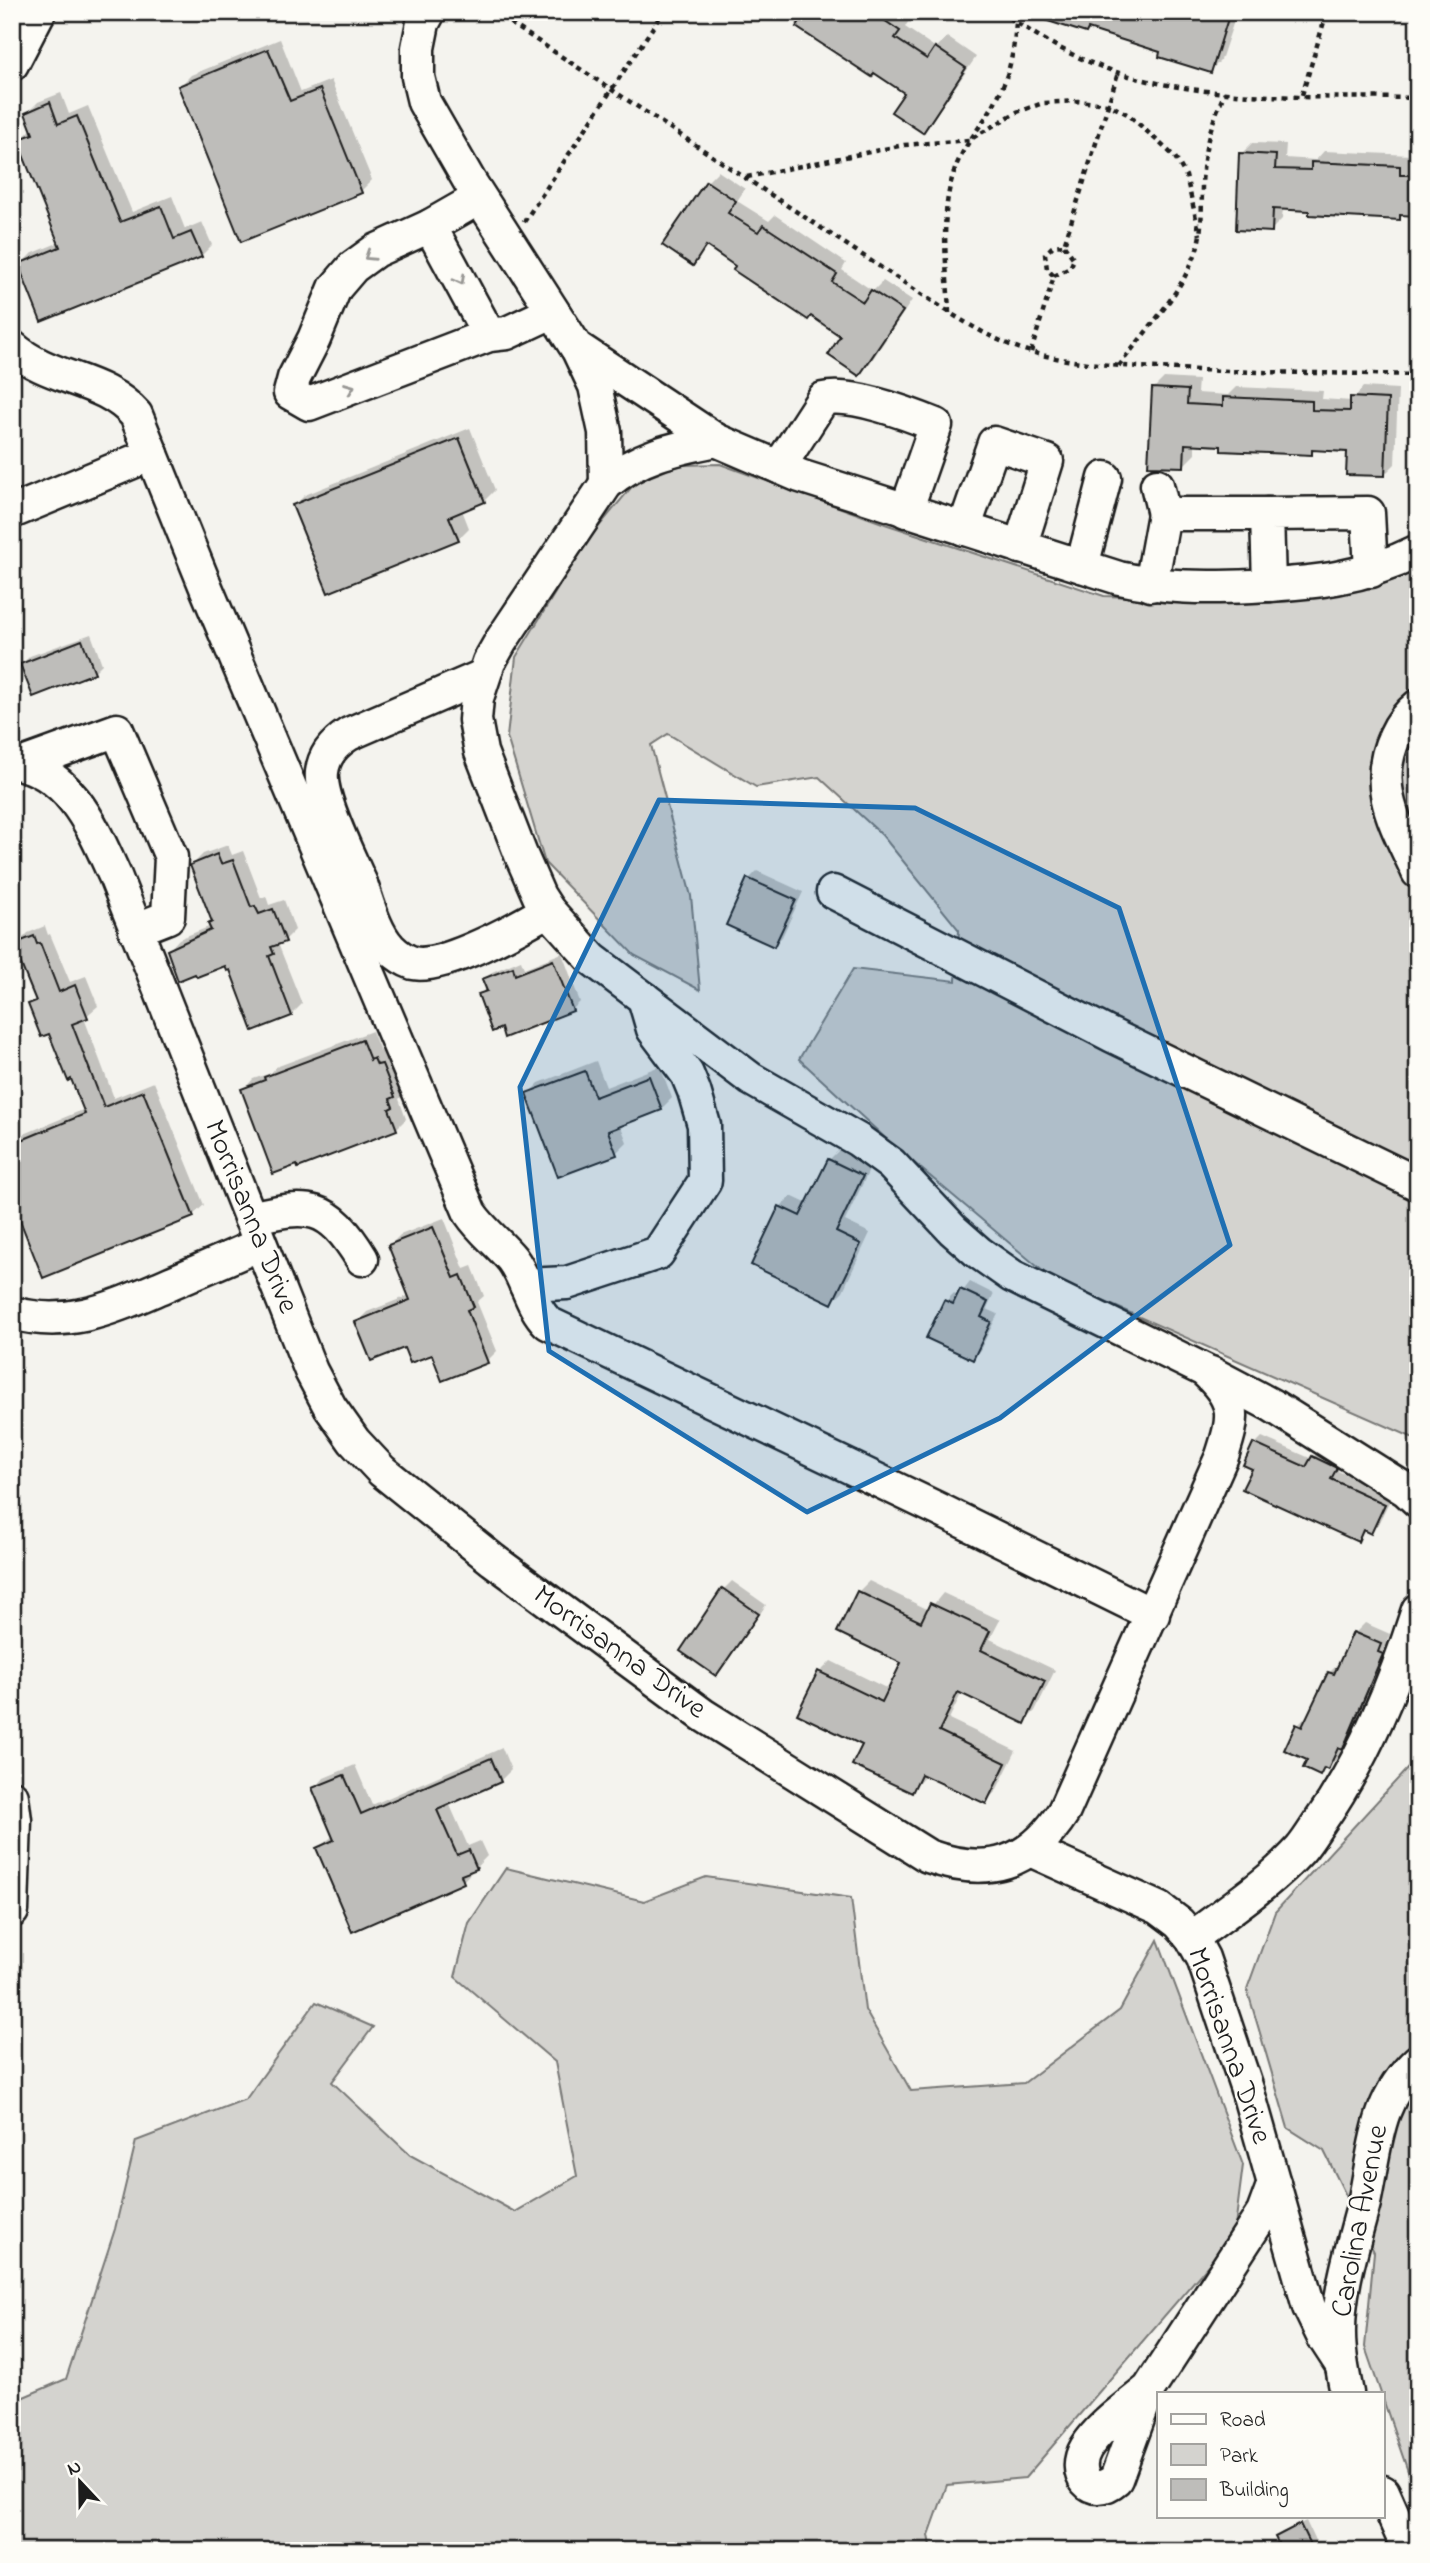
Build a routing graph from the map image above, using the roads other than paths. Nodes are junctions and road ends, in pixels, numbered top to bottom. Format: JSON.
{"nodes":[{"id":1,"x":39,"y":12,"type":"edge"},
{"id":2,"x":429,"y":12,"type":"edge"},
{"id":3,"x":12,"y":64,"type":"edge"},
{"id":4,"x":480,"y":198,"type":"junction"},
{"id":5,"x":430,"y":226,"type":"junction"},
{"id":6,"x":552,"y":312,"type":"junction"},
{"id":7,"x":489,"y":335,"type":"junction"},
{"id":8,"x":576,"y":346,"type":"junction"},
{"id":9,"x":12,"y":347,"type":"edge"},
{"id":10,"x":716,"y":440,"type":"junction"},
{"id":11,"x":152,"y":454,"type":"junction"},
{"id":12,"x":779,"y":467,"type":"junction"},
{"id":13,"x":1105,"y":478,"type":"dead end"},
{"id":14,"x":606,"y":484,"type":"junction"},
{"id":15,"x":906,"y":511,"type":"junction"},
{"id":16,"x":12,"y":512,"type":"edge"},
{"id":17,"x":1267,"y":514,"type":"junction"},
{"id":18,"x":964,"y":529,"type":"junction"},
{"id":19,"x":1020,"y":547,"type":"junction"},
{"id":20,"x":1418,"y":551,"type":"edge"},
{"id":21,"x":1082,"y":566,"type":"junction"},
{"id":22,"x":1371,"y":571,"type":"junction"},
{"id":23,"x":1151,"y":585,"type":"junction"},
{"id":24,"x":1269,"y":585,"type":"junction"},
{"id":25,"x":483,"y":676,"type":"junction"},
{"id":26,"x":1418,"y":706,"type":"edge"},
{"id":27,"x":18,"y":763,"type":"edge"},
{"id":28,"x":1418,"y":872,"type":"edge"},
{"id":29,"x":348,"y":889,"type":"junction"},
{"id":30,"x":833,"y":892,"type":"dead end"},
{"id":31,"x":548,"y":910,"type":"junction"},
{"id":32,"x":135,"y":930,"type":"junction"},
{"id":33,"x":645,"y":998,"type":"junction"},
{"id":34,"x":1418,"y":1184,"type":"edge"},
{"id":35,"x":255,"y":1231,"type":"junction"},
{"id":36,"x":362,"y":1259,"type":"dead end"},
{"id":37,"x":526,"y":1285,"type":"junction"},
{"id":38,"x":12,"y":1313,"type":"edge"},
{"id":39,"x":1205,"y":1370,"type":"junction"},
{"id":40,"x":1418,"y":1501,"type":"edge"},
{"id":41,"x":1418,"y":1610,"type":"edge"},
{"id":42,"x":1153,"y":1615,"type":"junction"},
{"id":43,"x":12,"y":1797,"type":"edge"},
{"id":44,"x":1030,"y":1850,"type":"junction"},
{"id":45,"x":12,"y":1911,"type":"edge"},
{"id":46,"x":1192,"y":1938,"type":"junction"},
{"id":47,"x":1418,"y":2061,"type":"edge"},
{"id":48,"x":1274,"y":2183,"type":"junction"},
{"id":49,"x":1344,"y":2379,"type":"edge"},
{"id":50,"x":1149,"y":2389,"type":"dead end"},
{"id":51,"x":1384,"y":2494,"type":"edge"},
{"id":52,"x":1409,"y":2551,"type":"edge"}],
"edges":[{"from":1,"to":3,"type":"street"},
{"from":2,"to":4,"type":"street"},
{"from":4,"to":5,"type":"street"},
{"from":4,"to":6,"type":"street"},
{"from":5,"to":7,"type":"street","one_way":true},
{"from":5,"to":7,"type":"street","one_way":true},
{"from":6,"to":7,"type":"street"},
{"from":6,"to":8,"type":"street"},
{"from":8,"to":10,"type":"street"},
{"from":8,"to":14,"type":"street"},
{"from":9,"to":11,"type":"street"},
{"from":10,"to":12,"type":"street"},
{"from":10,"to":14,"type":"street"},
{"from":11,"to":16,"type":"street"},
{"from":11,"to":29,"type":"street"},
{"from":12,"to":15,"type":"street"},
{"from":12,"to":15,"type":"street"},
{"from":13,"to":21,"type":"street"},
{"from":14,"to":25,"type":"street"},
{"from":15,"to":18,"type":"street"},
{"from":17,"to":22,"type":"street"},
{"from":17,"to":23,"type":"street"},
{"from":17,"to":24,"type":"street"},
{"from":18,"to":19,"type":"street"},
{"from":18,"to":19,"type":"street"},
{"from":19,"to":21,"type":"street"},
{"from":20,"to":22,"type":"street"},
{"from":21,"to":23,"type":"street"},
{"from":22,"to":24,"type":"street"},
{"from":23,"to":24,"type":"street"},
{"from":25,"to":29,"type":"street"},
{"from":25,"to":31,"type":"street"},
{"from":26,"to":28,"type":"street"},
{"from":27,"to":32,"type":"street","name":"Morrisanna Drive"},
{"from":27,"to":32,"type":"street"},
{"from":29,"to":31,"type":"street"},
{"from":29,"to":37,"type":"street"},
{"from":30,"to":34,"type":"street"},
{"from":31,"to":33,"type":"street"},
{"from":32,"to":35,"type":"street","name":"Morrisanna Drive"},
{"from":33,"to":37,"type":"street"},
{"from":33,"to":39,"type":"street"},
{"from":35,"to":36,"type":"street"},
{"from":35,"to":38,"type":"street"},
{"from":35,"to":44,"type":"street","name":"Morrisanna Drive"},
{"from":37,"to":42,"type":"street"},
{"from":39,"to":40,"type":"street"},
{"from":39,"to":42,"type":"street"},
{"from":41,"to":46,"type":"street"},
{"from":42,"to":44,"type":"street"},
{"from":43,"to":45,"type":"street"},
{"from":44,"to":46,"type":"street","name":"Morrisanna Drive"},
{"from":46,"to":48,"type":"street","name":"Morrisanna Drive"},
{"from":47,"to":49,"type":"street","name":"Carolina Avenue"},
{"from":48,"to":49,"type":"street","name":"Morrisanna Drive"},
{"from":48,"to":50,"type":"street"},
{"from":51,"to":52,"type":"street"}]}
